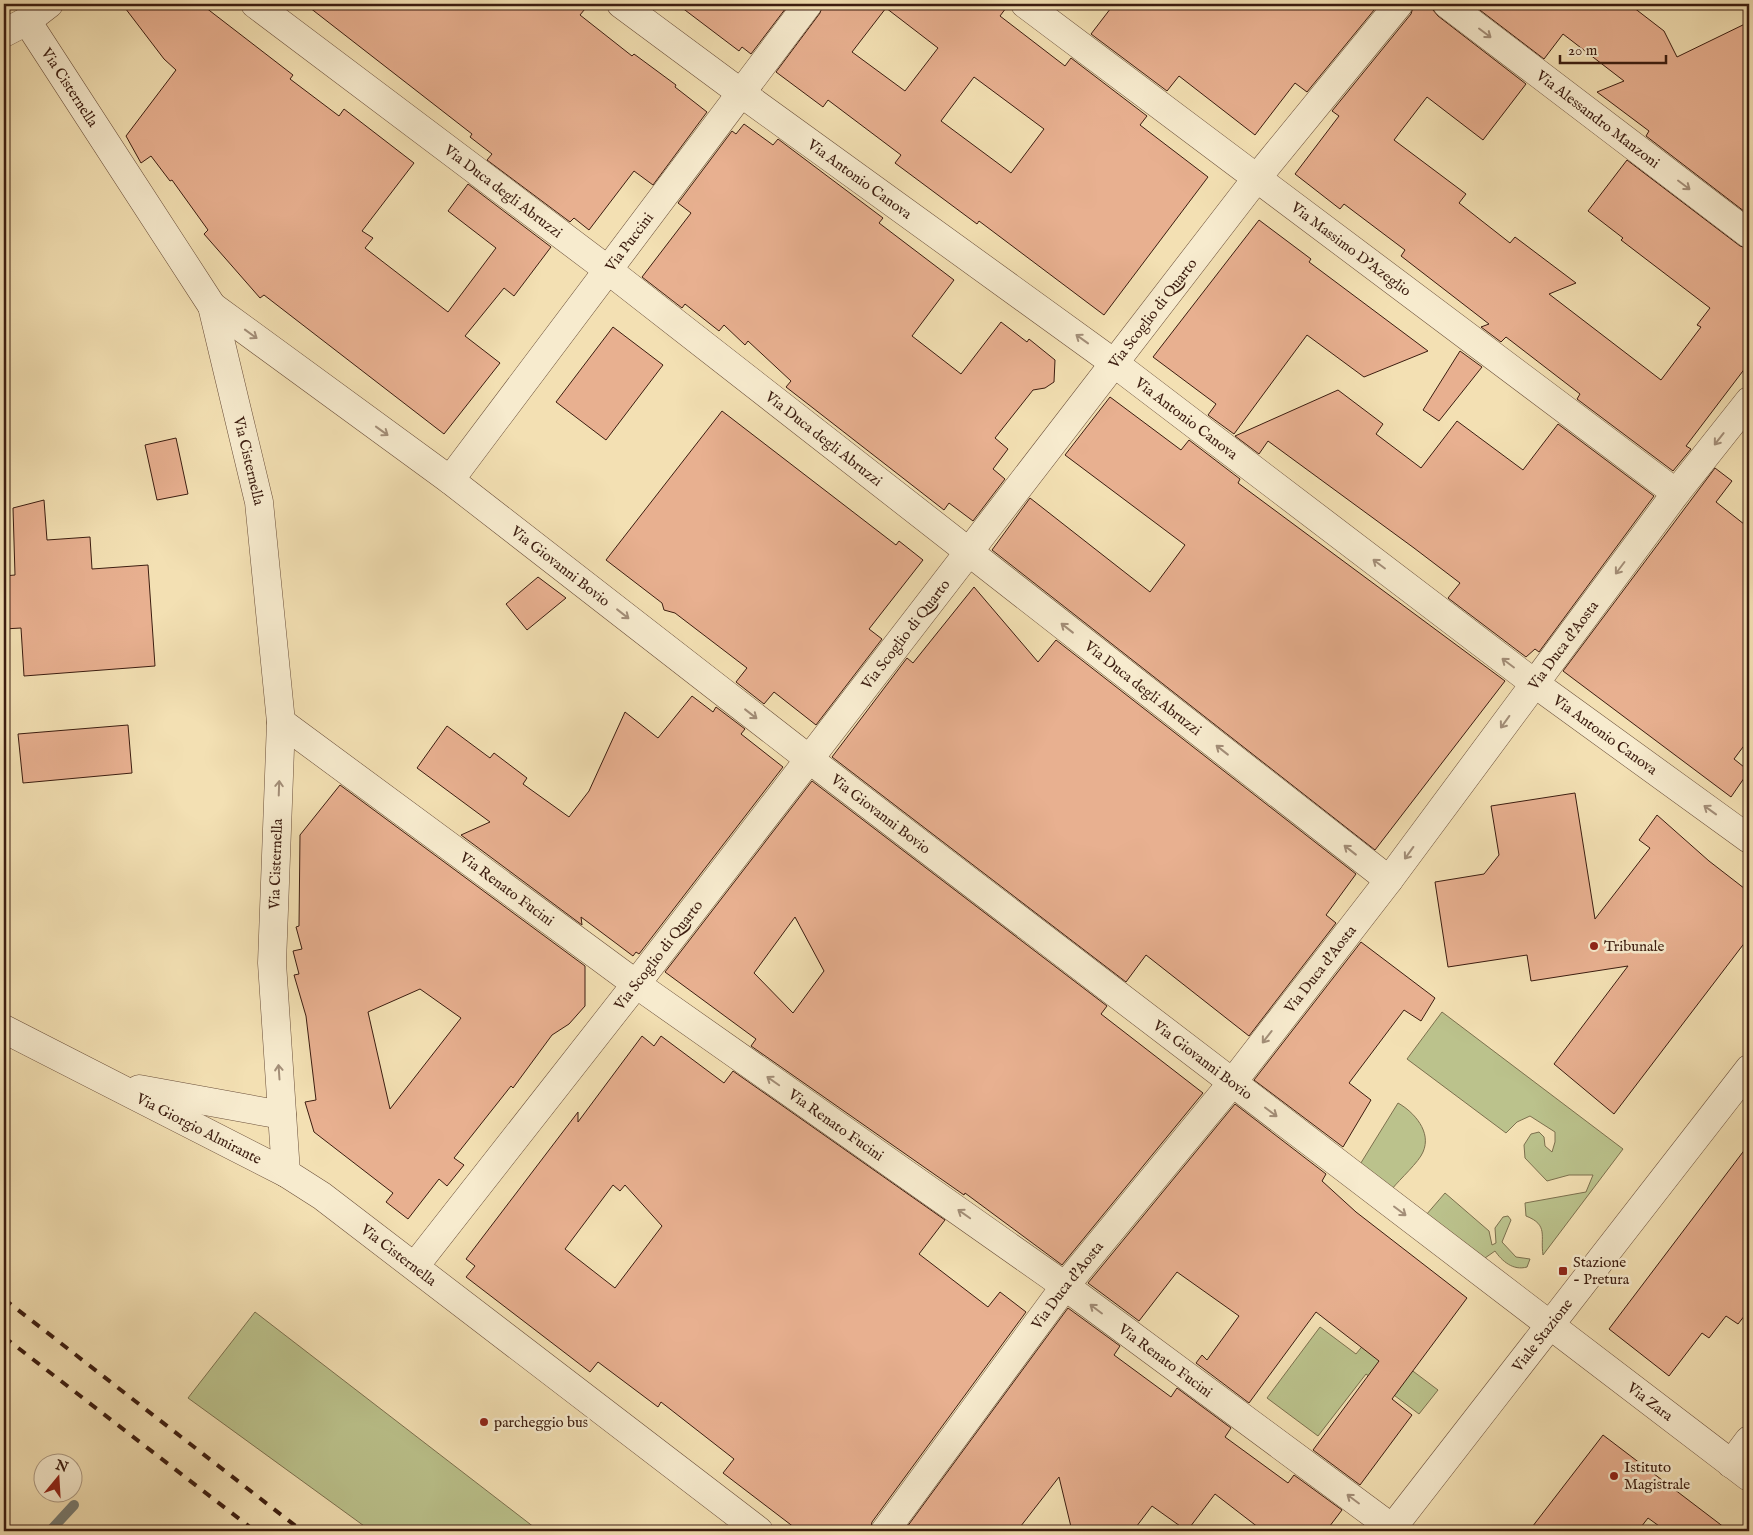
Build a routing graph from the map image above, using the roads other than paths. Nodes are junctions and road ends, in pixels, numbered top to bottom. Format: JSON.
{"nodes":[{"id":1,"x":49,"y":4,"type":"edge"},
{"id":2,"x":255,"y":4,"type":"edge"},
{"id":3,"x":621,"y":4,"type":"edge"},
{"id":4,"x":808,"y":4,"type":"edge"},
{"id":5,"x":1024,"y":4,"type":"edge"},
{"id":6,"x":1399,"y":4,"type":"edge"},
{"id":7,"x":1447,"y":4,"type":"edge"},
{"id":8,"x":16,"y":27,"type":"edge"},
{"id":9,"x":741,"y":93,"type":"junction"},
{"id":10,"x":1256,"y":179,"type":"junction"},
{"id":11,"x":1749,"y":234,"type":"edge"},
{"id":12,"x":608,"y":270,"type":"junction"},
{"id":13,"x":212,"y":306,"type":"junction"},
{"id":14,"x":1114,"y":363,"type":"junction"},
{"id":15,"x":1749,"y":401,"type":"edge"},
{"id":16,"x":450,"y":480,"type":"junction"},
{"id":17,"x":1676,"y":493,"type":"junction"},
{"id":18,"x":969,"y":552,"type":"junction"},
{"id":19,"x":1534,"y":683,"type":"junction"},
{"id":20,"x":281,"y":722,"type":"junction"},
{"id":21,"x":809,"y":759,"type":"junction"},
{"id":22,"x":1749,"y":839,"type":"edge"},
{"id":23,"x":1389,"y":880,"type":"junction"},
{"id":24,"x":636,"y":984,"type":"junction"},
{"id":25,"x":4,"y":1029,"type":"edge"},
{"id":26,"x":1749,"y":1069,"type":"edge"},
{"id":27,"x":1232,"y":1083,"type":"junction"},
{"id":28,"x":110,"y":1084,"type":"junction"},
{"id":29,"x":282,"y":1115,"type":"junction"},
{"id":30,"x":286,"y":1173,"type":"junction"},
{"id":31,"x":415,"y":1266,"type":"junction"},
{"id":32,"x":1065,"y":1286,"type":"junction"},
{"id":33,"x":1549,"y":1325,"type":"junction"},
{"id":34,"x":1749,"y":1440,"type":"edge"},
{"id":35,"x":1740,"y":1471,"type":"edge"},
{"id":36,"x":1391,"y":1530,"type":"edge"},
{"id":37,"x":759,"y":1531,"type":"edge"},
{"id":38,"x":885,"y":1531,"type":"edge"}],
"edges":[{"from":1,"to":8,"type":"street"},
{"from":2,"to":12,"type":"street","name":"Via Duca degli Abruzzi"},
{"from":3,"to":9,"type":"street","name":"Via Antonio Canova"},
{"from":4,"to":9,"type":"street","name":"Via Puccini"},
{"from":5,"to":10,"type":"street","name":"Via Massimo D'Azeglio"},
{"from":6,"to":10,"type":"street","name":"Via Scoglio di Quarto"},
{"from":7,"to":11,"type":"street","name":"Via Alessandro Manzoni","one_way":true},
{"from":8,"to":13,"type":"street","name":"Via Cisternella"},
{"from":9,"to":12,"type":"street","name":"Via Puccini"},
{"from":14,"to":9,"type":"street","name":"Via Antonio Canova","one_way":true},
{"from":10,"to":14,"type":"street","name":"Via Scoglio di Quarto"},
{"from":10,"to":17,"type":"street","name":"Via Massimo D'Azeglio"},
{"from":12,"to":16,"type":"street","name":"Via Puccini"},
{"from":12,"to":18,"type":"street","name":"Via Duca degli Abruzzi"},
{"from":13,"to":16,"type":"street","name":"Via Giovanni Bovio","one_way":true},
{"from":13,"to":20,"type":"street","name":"Via Cisternella"},
{"from":14,"to":18,"type":"street","name":"Via Scoglio di Quarto"},
{"from":19,"to":14,"type":"street","name":"Via Antonio Canova","one_way":true},
{"from":15,"to":17,"type":"street","name":"Via Duca d'Aosta","one_way":true},
{"from":16,"to":21,"type":"street","name":"Via Giovanni Bovio","one_way":true},
{"from":17,"to":19,"type":"street","name":"Via Duca d'Aosta","one_way":true},
{"from":18,"to":21,"type":"street","name":"Via Scoglio di Quarto"},
{"from":23,"to":18,"type":"street","name":"Via Duca degli Abruzzi","one_way":true},
{"from":22,"to":19,"type":"street","name":"Via Antonio Canova","one_way":true},
{"from":19,"to":23,"type":"street","name":"Via Duca d'Aosta","one_way":true},
{"from":20,"to":24,"type":"street","name":"Via Renato Fucini"},
{"from":29,"to":20,"type":"street","name":"Via Cisternella","one_way":true},
{"from":21,"to":24,"type":"street","name":"Via Scoglio di Quarto"},
{"from":21,"to":27,"type":"street","name":"Via Giovanni Bovio"},
{"from":23,"to":27,"type":"street","name":"Via Duca d'Aosta","one_way":true},
{"from":24,"to":31,"type":"street","name":"Via Scoglio di Quarto"},
{"from":32,"to":24,"type":"street","name":"Via Renato Fucini","one_way":true},
{"from":25,"to":28,"type":"street","name":"Via Giorgio Almirante"},
{"from":26,"to":33,"type":"street","name":"Viale Stazione"},
{"from":27,"to":32,"type":"street","name":"Via Duca d'Aosta"},
{"from":27,"to":33,"type":"street","name":"Via Giovanni Bovio","one_way":true},
{"from":28,"to":29,"type":"street","name":"Via Giorgio Almirante"},
{"from":28,"to":30,"type":"street","name":"Via Giorgio Almirante"},
{"from":29,"to":30,"type":"street","name":"Via Cisternella"},
{"from":30,"to":31,"type":"street","name":"Via Cisternella"},
{"from":31,"to":37,"type":"street","name":"Via Cisternella"},
{"from":36,"to":32,"type":"street","name":"Via Renato Fucini","one_way":true},
{"from":32,"to":38,"type":"street","name":"Via Duca d'Aosta"},
{"from":33,"to":35,"type":"street","name":"Via Zara"},
{"from":33,"to":36,"type":"street","name":"Viale Stazione"},
{"from":34,"to":35,"type":"street"}]}
